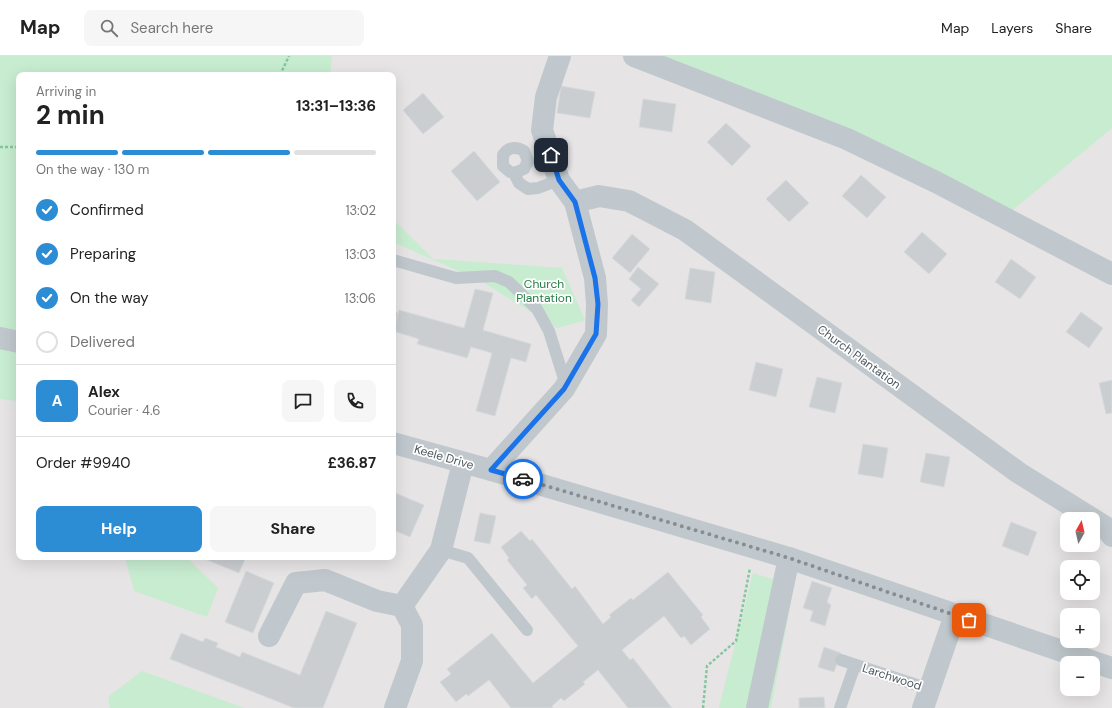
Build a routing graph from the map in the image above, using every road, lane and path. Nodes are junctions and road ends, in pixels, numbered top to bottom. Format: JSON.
{"nodes":[{"id":1,"x":289,"y":56,"type":"edge"},
{"id":2,"x":560,"y":56,"type":"edge"},
{"id":3,"x":634,"y":56,"type":"edge"},
{"id":4,"x":281,"y":72,"type":"edge"},
{"id":5,"x":0,"y":147,"type":"edge"},
{"id":6,"x":16,"y":147,"type":"edge"},
{"id":7,"x":514,"y":173,"type":"dead end"},
{"id":8,"x":559,"y":180,"type":"junction"},
{"id":9,"x":575,"y":202,"type":"junction"},
{"id":10,"x":396,"y":261,"type":"edge"},
{"id":11,"x":1112,"y":274,"type":"edge"},
{"id":12,"x":0,"y":338,"type":"edge"},
{"id":13,"x":16,"y":341,"type":"edge"},
{"id":14,"x":566,"y":385,"type":"junction"},
{"id":15,"x":396,"y":444,"type":"edge"},
{"id":16,"x":463,"y":463,"type":"junction"},
{"id":17,"x":491,"y":470,"type":"junction"},
{"id":18,"x":1112,"y":536,"type":"edge"},
{"id":19,"x":754,"y":548,"type":"junction"},
{"id":20,"x":441,"y":550,"type":"junction"},
{"id":21,"x":789,"y":558,"type":"junction"},
{"id":22,"x":402,"y":606,"type":"junction"},
{"id":23,"x":954,"y":615,"type":"junction"},
{"id":24,"x":527,"y":630,"type":"dead end"},
{"id":25,"x":270,"y":636,"type":"dead end"},
{"id":26,"x":841,"y":660,"type":"dead end"},
{"id":27,"x":855,"y":665,"type":"junction"},
{"id":28,"x":1112,"y":668,"type":"edge"},
{"id":29,"x":926,"y":699,"type":"edge"},
{"id":30,"x":395,"y":708,"type":"edge"},
{"id":31,"x":703,"y":708,"type":"edge"},
{"id":32,"x":757,"y":708,"type":"edge"},
{"id":33,"x":840,"y":708,"type":"edge"}],
"edges":[{"from":1,"to":4,"type":"path"},
{"from":2,"to":8,"type":"street"},
{"from":3,"to":11,"type":"street"},
{"from":5,"to":6,"type":"path"},
{"from":7,"to":8,"type":"lane"},
{"from":8,"to":9,"type":"street"},
{"from":9,"to":14,"type":"street"},
{"from":9,"to":18,"type":"street","name":"Church Plantation"},
{"from":10,"to":14,"type":"lane"},
{"from":12,"to":13,"type":"street"},
{"from":14,"to":17,"type":"street"},
{"from":15,"to":16,"type":"street","name":"Keele Drive"},
{"from":16,"to":17,"type":"street","name":"Keele Drive"},
{"from":16,"to":20,"type":"street"},
{"from":17,"to":19,"type":"street","name":"Keele Drive"},
{"from":19,"to":21,"type":"street","name":"Keele Drive"},
{"from":19,"to":31,"type":"path"},
{"from":20,"to":22,"type":"street"},
{"from":20,"to":24,"type":"lane"},
{"from":21,"to":23,"type":"street","name":"Keele Drive"},
{"from":21,"to":32,"type":"street"},
{"from":22,"to":25,"type":"street"},
{"from":22,"to":30,"type":"street"},
{"from":23,"to":28,"type":"street","name":"Keele Drive"},
{"from":23,"to":29,"type":"street","name":"Larchwood"},
{"from":26,"to":27,"type":"lane","name":"Larchwood"},
{"from":27,"to":29,"type":"lane","name":"Larchwood"},
{"from":27,"to":33,"type":"lane","name":"Larchwood"}]}
